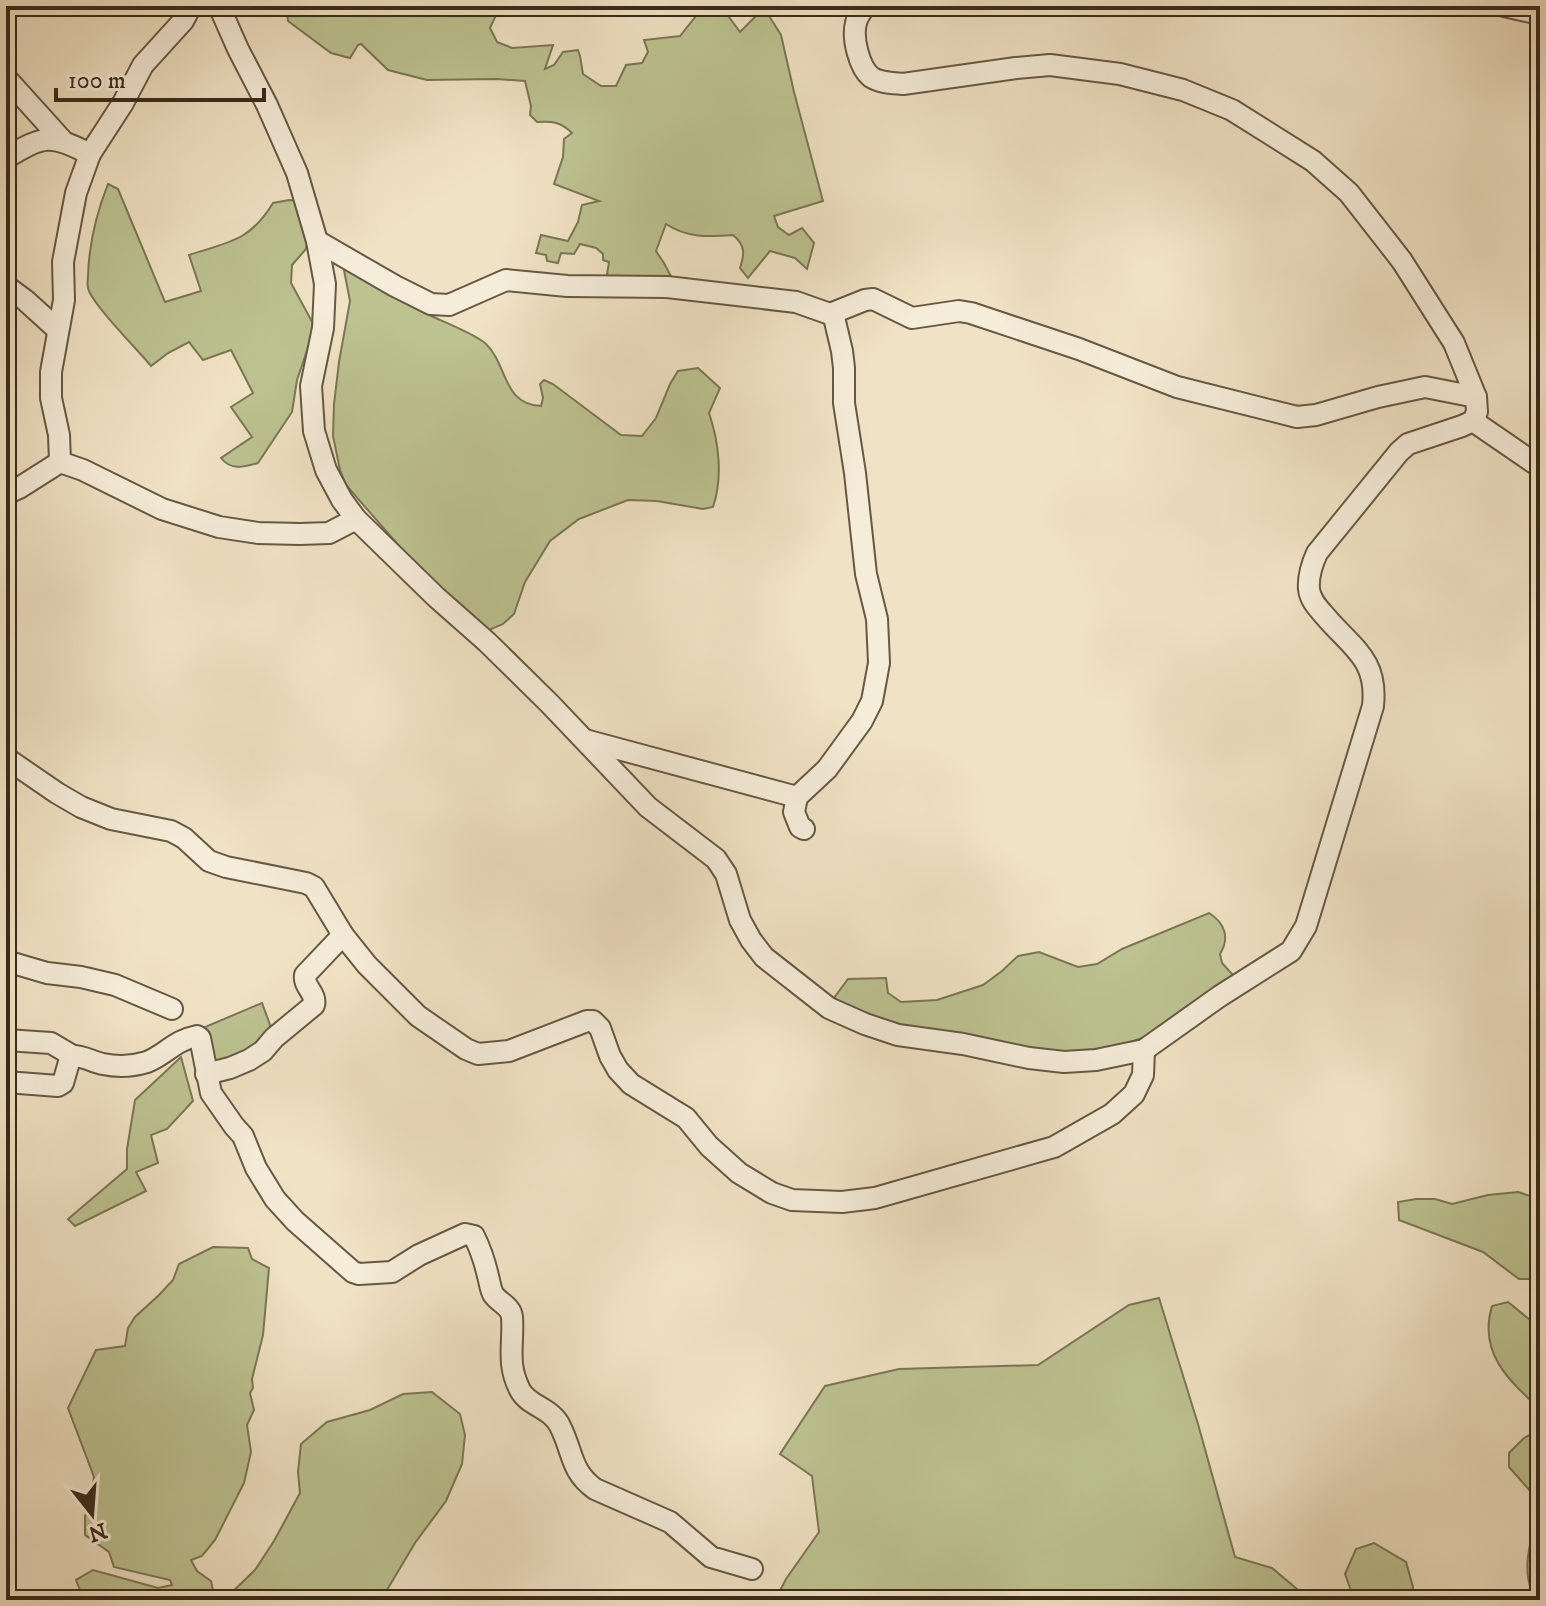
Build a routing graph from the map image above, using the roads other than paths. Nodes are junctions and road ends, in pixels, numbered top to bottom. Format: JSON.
{"nodes":[{"id":1,"x":191,"y":6,"type":"edge"},
{"id":2,"x":219,"y":6,"type":"edge"},
{"id":3,"x":865,"y":6,"type":"edge"},
{"id":4,"x":1504,"y":6,"type":"edge"},
{"id":5,"x":1540,"y":14,"type":"edge"},
{"id":6,"x":6,"y":78,"type":"edge"},
{"id":7,"x":62,"y":140,"type":"junction"},
{"id":8,"x":90,"y":154,"type":"junction"},
{"id":9,"x":6,"y":158,"type":"edge"},
{"id":10,"x":317,"y":241,"type":"junction"},
{"id":11,"x":6,"y":286,"type":"edge"},
{"id":12,"x":833,"y":313,"type":"junction"},
{"id":13,"x":58,"y":330,"type":"junction"},
{"id":14,"x":1476,"y":397,"type":"junction"},
{"id":15,"x":1473,"y":421,"type":"junction"},
{"id":16,"x":60,"y":462,"type":"junction"},
{"id":17,"x":1540,"y":467,"type":"edge"},
{"id":18,"x":6,"y":494,"type":"edge"},
{"id":19,"x":356,"y":519,"type":"junction"},
{"id":20,"x":581,"y":739,"type":"junction"},
{"id":21,"x":6,"y":758,"type":"edge"},
{"id":22,"x":797,"y":797,"type":"junction"},
{"id":23,"x":804,"y":829,"type":"dead end"},
{"id":24,"x":343,"y":935,"type":"junction"},
{"id":25,"x":6,"y":961,"type":"edge"},
{"id":26,"x":172,"y":1009,"type":"dead end"},
{"id":27,"x":6,"y":1040,"type":"edge"},
{"id":28,"x":1144,"y":1050,"type":"junction"},
{"id":29,"x":73,"y":1056,"type":"junction"},
{"id":30,"x":206,"y":1074,"type":"junction"},
{"id":31,"x":6,"y":1082,"type":"edge"},
{"id":32,"x":752,"y":1569,"type":"dead end"}],
"edges":[{"from":1,"to":8,"type":"street"},
{"from":2,"to":10,"type":"street"},
{"from":3,"to":14,"type":"street"},
{"from":4,"to":5,"type":"street"},
{"from":6,"to":7,"type":"street"},
{"from":7,"to":8,"type":"street"},
{"from":7,"to":9,"type":"street"},
{"from":8,"to":13,"type":"street"},
{"from":10,"to":12,"type":"street"},
{"from":10,"to":19,"type":"street"},
{"from":11,"to":13,"type":"street"},
{"from":12,"to":14,"type":"street"},
{"from":12,"to":22,"type":"street"},
{"from":13,"to":16,"type":"street"},
{"from":14,"to":15,"type":"street"},
{"from":15,"to":17,"type":"street"},
{"from":15,"to":28,"type":"street"},
{"from":16,"to":18,"type":"street"},
{"from":16,"to":19,"type":"street"},
{"from":19,"to":20,"type":"street"},
{"from":20,"to":22,"type":"street"},
{"from":20,"to":28,"type":"street"},
{"from":21,"to":24,"type":"street"},
{"from":22,"to":23,"type":"street"},
{"from":24,"to":28,"type":"street"},
{"from":24,"to":30,"type":"street"},
{"from":25,"to":26,"type":"street"},
{"from":27,"to":29,"type":"street"},
{"from":29,"to":30,"type":"street"},
{"from":29,"to":31,"type":"street"},
{"from":30,"to":32,"type":"street"}]}
